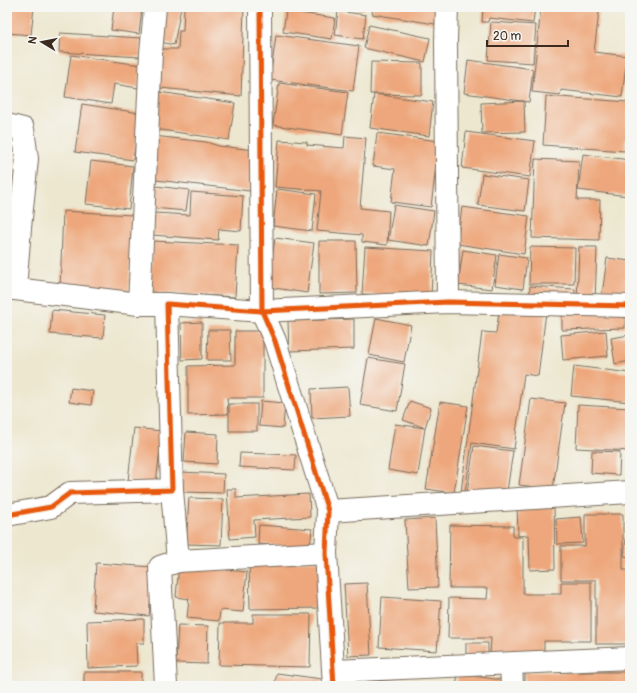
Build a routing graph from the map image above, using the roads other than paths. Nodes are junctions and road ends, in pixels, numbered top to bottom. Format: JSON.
{"nodes":[{"id":1,"x":154,"y":7,"type":"edge"},
{"id":2,"x":260,"y":7,"type":"edge"},
{"id":3,"x":447,"y":7,"type":"edge"},
{"id":4,"x":7,"y":125,"type":"edge"},
{"id":5,"x":11,"y":288,"type":"edge"},
{"id":6,"x":448,"y":302,"type":"junction"},
{"id":7,"x":139,"y":304,"type":"junction"},
{"id":8,"x":167,"y":304,"type":"junction"},
{"id":9,"x":630,"y":306,"type":"edge"},
{"id":10,"x":262,"y":311,"type":"junction"},
{"id":11,"x":172,"y":490,"type":"junction"},
{"id":12,"x":630,"y":492,"type":"edge"},
{"id":13,"x":328,"y":511,"type":"junction"},
{"id":14,"x":7,"y":515,"type":"edge"},
{"id":15,"x":326,"y":553,"type":"junction"},
{"id":16,"x":178,"y":561,"type":"junction"},
{"id":17,"x":630,"y":658,"type":"edge"},
{"id":18,"x":511,"y":664,"type":"junction"},
{"id":19,"x":334,"y":678,"type":"edge"},
{"id":20,"x":166,"y":686,"type":"edge"},
{"id":21,"x":512,"y":686,"type":"edge"}],
"edges":[{"from":1,"to":7,"type":"street"},
{"from":2,"to":10,"type":"street"},
{"from":3,"to":6,"type":"street"},
{"from":4,"to":5,"type":"street"},
{"from":5,"to":7,"type":"street"},
{"from":6,"to":9,"type":"street"},
{"from":6,"to":10,"type":"street"},
{"from":7,"to":8,"type":"street"},
{"from":8,"to":10,"type":"street"},
{"from":8,"to":11,"type":"street"},
{"from":10,"to":13,"type":"street"},
{"from":11,"to":14,"type":"street"},
{"from":11,"to":16,"type":"street"},
{"from":12,"to":13,"type":"street"},
{"from":13,"to":15,"type":"street"},
{"from":15,"to":16,"type":"street"},
{"from":15,"to":19,"type":"street"},
{"from":16,"to":20,"type":"street"},
{"from":17,"to":18,"type":"street"},
{"from":18,"to":19,"type":"street"},
{"from":18,"to":21,"type":"street"}]}
